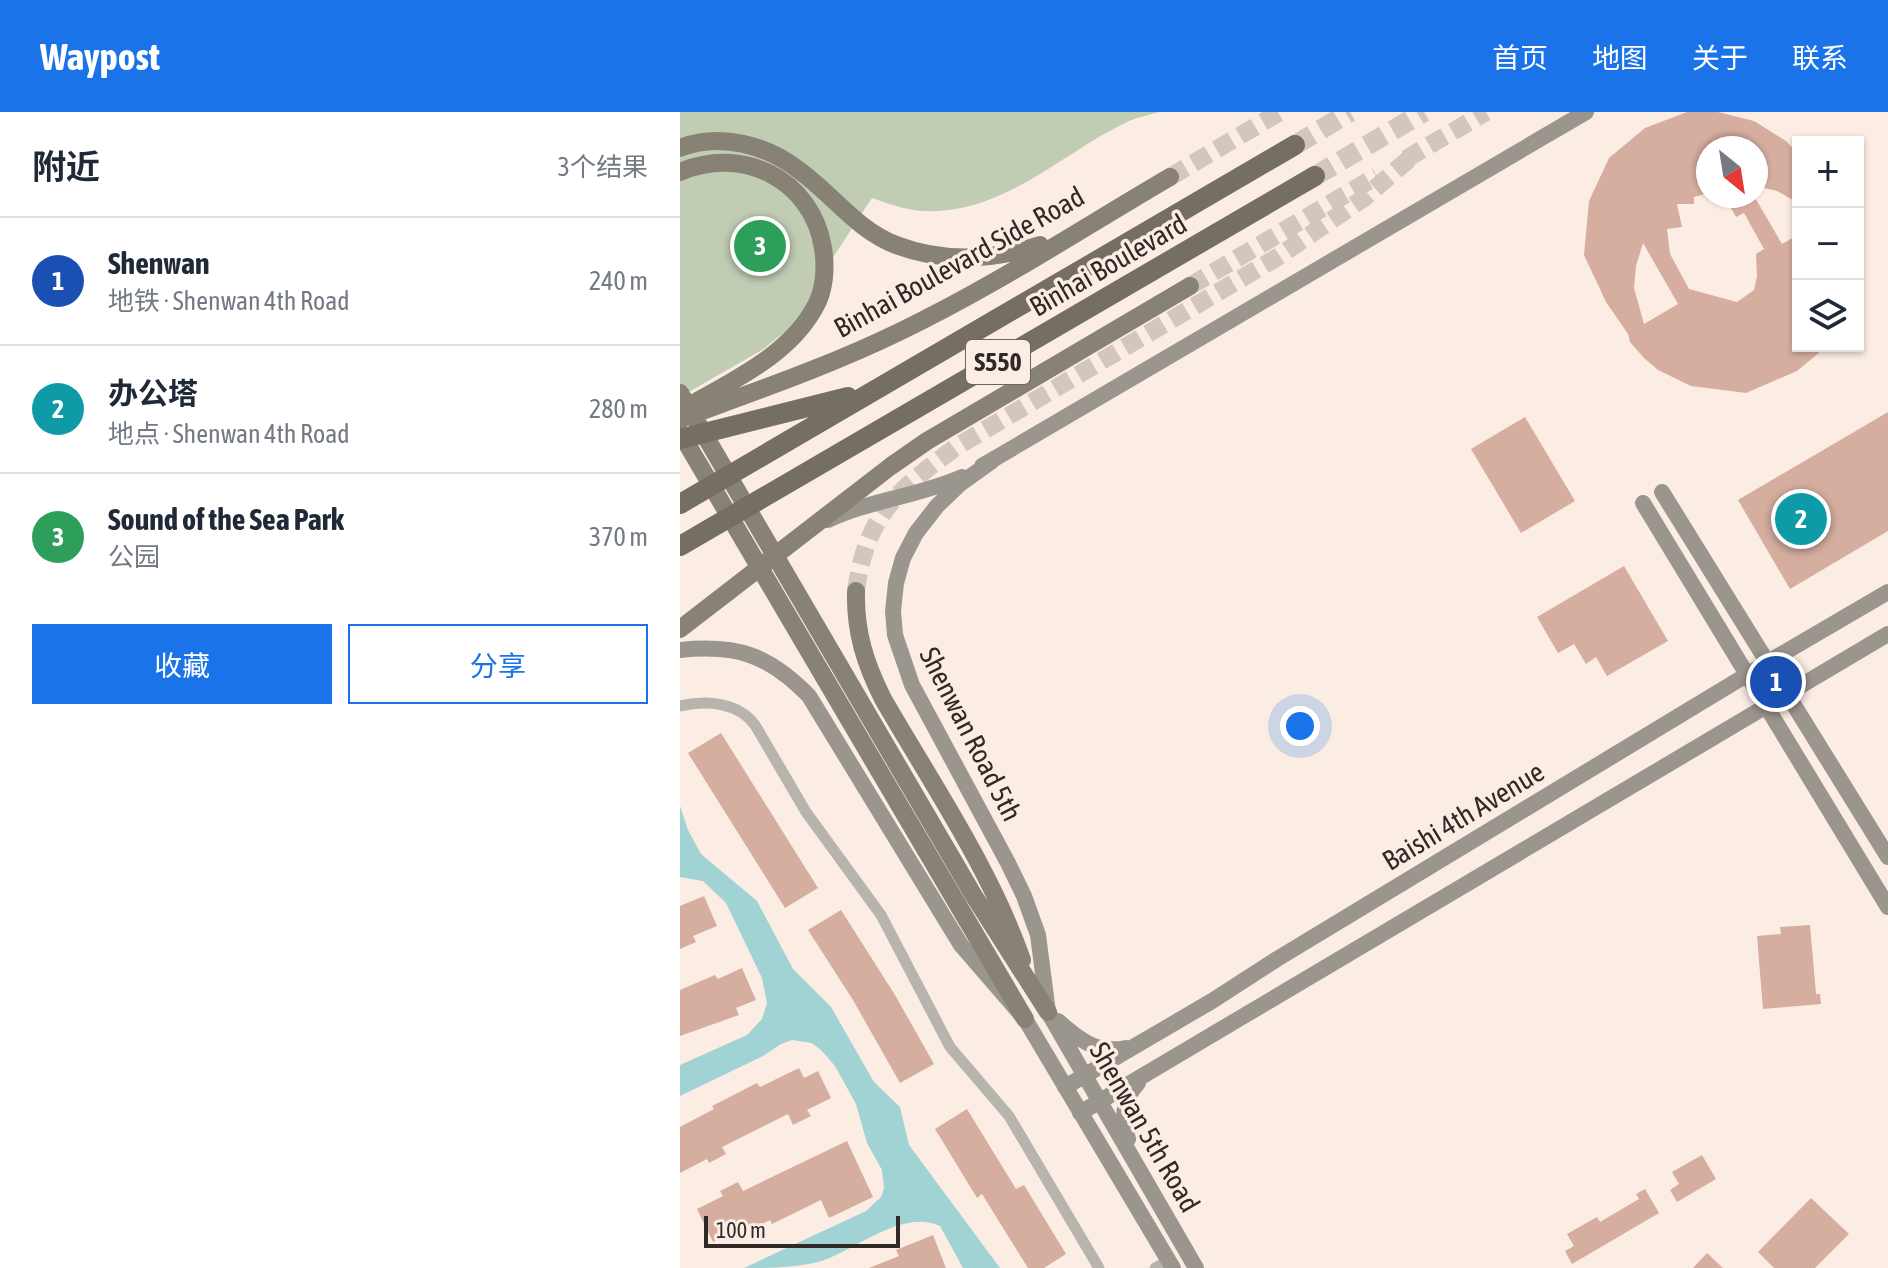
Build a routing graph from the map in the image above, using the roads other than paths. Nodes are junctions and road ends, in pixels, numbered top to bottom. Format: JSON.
{"nodes":[{"id":1,"x":1586,"y":112,"type":"edge"},
{"id":2,"x":1295,"y":145,"type":"tunnel mouth"},
{"id":3,"x":680,"y":148,"type":"edge"},
{"id":4,"x":681,"y":172,"type":"edge"},
{"id":5,"x":1315,"y":176,"type":"tunnel mouth"},
{"id":6,"x":1170,"y":177,"type":"tunnel mouth"},
{"id":7,"x":1080,"y":230,"type":"junction"},
{"id":8,"x":1190,"y":286,"type":"tunnel mouth"},
{"id":9,"x":889,"y":382,"type":"junction"},
{"id":10,"x":680,"y":393,"type":"edge"},
{"id":11,"x":680,"y":411,"type":"edge"},
{"id":12,"x":680,"y":420,"type":"edge"},
{"id":13,"x":680,"y":432,"type":"edge"},
{"id":14,"x":680,"y":439,"type":"edge"},
{"id":15,"x":992,"y":461,"type":"junction"},
{"id":16,"x":1662,"y":492,"type":"dead end"},
{"id":17,"x":1643,"y":503,"type":"dead end"},
{"id":18,"x":680,"y":504,"type":"edge"},
{"id":19,"x":816,"y":525,"type":"junction"},
{"id":20,"x":680,"y":546,"type":"edge"},
{"id":21,"x":856,"y":591,"type":"tunnel mouth"},
{"id":22,"x":1888,"y":592,"type":"edge"},
{"id":23,"x":680,"y":629,"type":"edge"},
{"id":24,"x":1888,"y":634,"type":"edge"},
{"id":25,"x":680,"y":650,"type":"edge"},
{"id":26,"x":1768,"y":662,"type":"junction"},
{"id":27,"x":1747,"y":675,"type":"junction"},
{"id":28,"x":1787,"y":693,"type":"junction"},
{"id":29,"x":1766,"y":705,"type":"junction"},
{"id":30,"x":680,"y":706,"type":"edge"},
{"id":31,"x":1888,"y":857,"type":"edge"},
{"id":32,"x":1888,"y":907,"type":"edge"},
{"id":33,"x":1029,"y":984,"type":"junction"},
{"id":34,"x":1048,"y":1012,"type":"junction"},
{"id":35,"x":1025,"y":1019,"type":"junction"},
{"id":36,"x":1139,"y":1045,"type":"junction"},
{"id":37,"x":1151,"y":1072,"type":"junction"},
{"id":38,"x":1085,"y":1076,"type":"junction"},
{"id":39,"x":1065,"y":1087,"type":"junction"},
{"id":40,"x":1100,"y":1102,"type":"junction"},
{"id":41,"x":1080,"y":1113,"type":"junction"},
{"id":42,"x":1134,"y":1160,"type":"junction"},
{"id":43,"x":1165,"y":1266,"type":"edge"},
{"id":44,"x":1099,"y":1268,"type":"edge"},
{"id":45,"x":1196,"y":1268,"type":"edge"}],
"edges":[{"from":1,"to":15,"type":"street"},
{"from":2,"to":9,"type":"highway","name":"Binhai Boulevard","number":"S550"},
{"from":3,"to":7,"type":"main road"},
{"from":4,"to":11,"type":"main road"},
{"from":5,"to":20,"type":"highway","name":"Binhai Boulevard","number":"S550"},
{"from":6,"to":7,"type":"main road","name":"Binhai Boulevard Side Road","number":"S550"},
{"from":7,"to":12,"type":"main road","name":"Binhai Boulevard Side Road","number":"S550"},
{"from":8,"to":19,"type":"main road"},
{"from":9,"to":14,"type":"highway"},
{"from":9,"to":18,"type":"highway","name":"Binhai Boulevard","number":"S550"},
{"from":10,"to":33,"type":"main road"},
{"from":13,"to":35,"type":"main road"},
{"from":15,"to":19,"type":"street"},
{"from":15,"to":34,"type":"street","name":"Shenwan Road 5th"},
{"from":16,"to":26,"type":"street"},
{"from":17,"to":27,"type":"street"},
{"from":19,"to":23,"type":"main road"},
{"from":21,"to":33,"type":"main road"},
{"from":22,"to":26,"type":"street","name":"Baishi 4th Avenue"},
{"from":24,"to":28,"type":"street"},
{"from":25,"to":35,"type":"street"},
{"from":26,"to":27,"type":"street","name":"Baishi 4th Avenue"},
{"from":26,"to":28,"type":"street"},
{"from":27,"to":29,"type":"street"},
{"from":27,"to":36,"type":"street","name":"Baishi 4th Avenue"},
{"from":28,"to":29,"type":"street"},
{"from":28,"to":31,"type":"street"},
{"from":29,"to":32,"type":"street"},
{"from":29,"to":37,"type":"street"},
{"from":30,"to":44,"type":"street"},
{"from":33,"to":34,"type":"main road"},
{"from":34,"to":36,"type":"street"},
{"from":34,"to":38,"type":"street","name":"Shenwan 5th Road"},
{"from":35,"to":39,"type":"street","name":"Shenwan 5th Road"},
{"from":36,"to":38,"type":"street","name":"Baishi 4th Avenue"},
{"from":37,"to":40,"type":"street"},
{"from":37,"to":42,"type":"street"},
{"from":38,"to":39,"type":"street","name":"Baishi 4th Avenue"},
{"from":38,"to":40,"type":"street","name":"Shenwan 5th Road"},
{"from":39,"to":41,"type":"street","name":"Shenwan 5th Road"},
{"from":40,"to":41,"type":"street"},
{"from":40,"to":42,"type":"street","name":"Shenwan 5th Road"},
{"from":41,"to":43,"type":"street","name":"Shenwan 5th Road"},
{"from":42,"to":45,"type":"street","name":"Shenwan 5th Road"}]}
